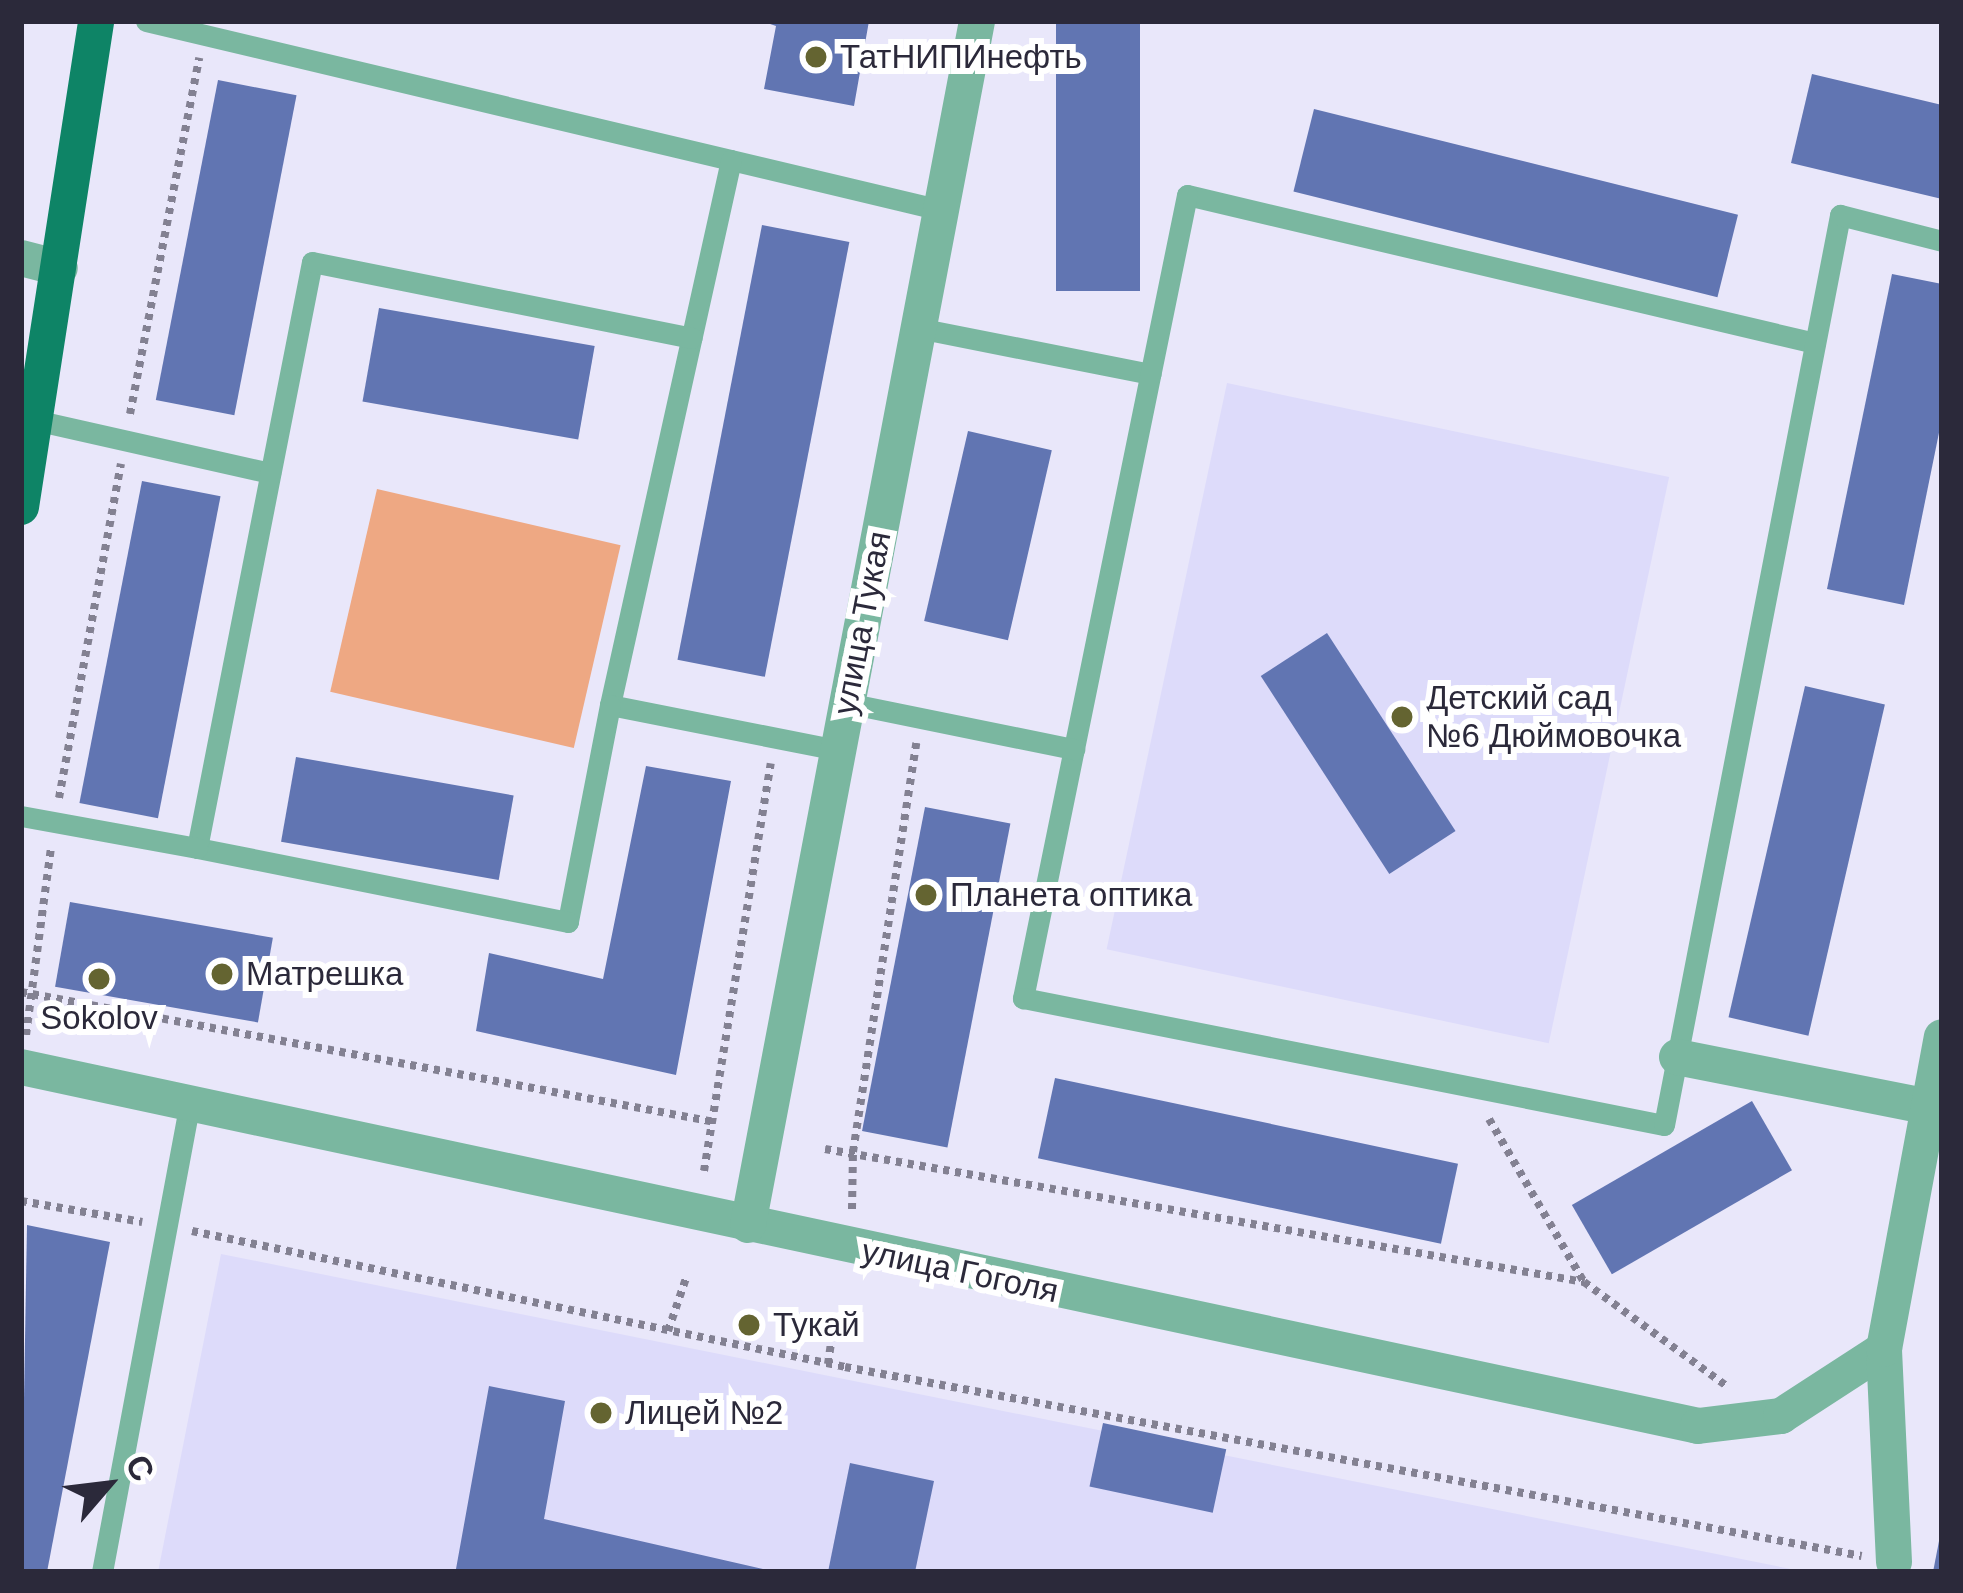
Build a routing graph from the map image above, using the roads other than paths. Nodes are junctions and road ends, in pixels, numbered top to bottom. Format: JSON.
{"nodes":[{"id":1,"x":96,"y":21,"type":"edge"},
{"id":2,"x":146,"y":21,"type":"edge"},
{"id":3,"x":977,"y":21,"type":"edge"},
{"id":4,"x":731,"y":160,"type":"junction"},
{"id":5,"x":941,"y":210,"type":"junction"},
{"id":6,"x":1942,"y":241,"type":"edge"},
{"id":7,"x":21,"y":258,"type":"edge"},
{"id":8,"x":60,"y":268,"type":"junction"},
{"id":9,"x":918,"y":328,"type":"junction"},
{"id":10,"x":692,"y":338,"type":"junction"},
{"id":11,"x":1815,"y":343,"type":"junction"},
{"id":12,"x":1151,"y":374,"type":"junction"},
{"id":13,"x":32,"y":377,"type":"edge"},
{"id":14,"x":39,"y":421,"type":"junction"},
{"id":15,"x":270,"y":473,"type":"junction"},
{"id":16,"x":21,"y":507,"type":"edge"},
{"id":17,"x":848,"y":703,"type":"junction"},
{"id":18,"x":610,"y":705,"type":"junction"},
{"id":19,"x":1074,"y":749,"type":"junction"},
{"id":20,"x":838,"y":750,"type":"junction"},
{"id":21,"x":21,"y":816,"type":"edge"},
{"id":22,"x":197,"y":848,"type":"junction"},
{"id":23,"x":1942,"y":1037,"type":"edge"},
{"id":24,"x":23,"y":1055,"type":"edge"},
{"id":25,"x":1677,"y":1058,"type":"junction"},
{"id":26,"x":190,"y":1101,"type":"junction"},
{"id":27,"x":1929,"y":1107,"type":"junction"},
{"id":28,"x":1924,"y":1225,"type":"edge"},
{"id":29,"x":748,"y":1226,"type":"junction"},
{"id":30,"x":1884,"y":1349,"type":"junction"},
{"id":31,"x":1894,"y":1562,"type":"road end"},
{"id":32,"x":102,"y":1572,"type":"edge"}],
"edges":[{"from":1,"to":8,"type":"main road"},
{"from":2,"to":4,"type":"lane"},
{"from":3,"to":5,"type":"street","name":"улица Тукая"},
{"from":4,"to":5,"type":"lane"},
{"from":4,"to":10,"type":"lane"},
{"from":5,"to":9,"type":"street","name":"улица Тукая"},
{"from":6,"to":11,"type":"lane"},
{"from":7,"to":8,"type":"street"},
{"from":8,"to":13,"type":"main road"},
{"from":9,"to":12,"type":"lane"},
{"from":9,"to":17,"type":"street","name":"улица Тукая"},
{"from":10,"to":15,"type":"lane"},
{"from":10,"to":18,"type":"lane"},
{"from":11,"to":12,"type":"lane"},
{"from":11,"to":25,"type":"lane"},
{"from":12,"to":19,"type":"lane"},
{"from":13,"to":14,"type":"main road"},
{"from":14,"to":15,"type":"lane"},
{"from":14,"to":16,"type":"main road"},
{"from":15,"to":22,"type":"lane"},
{"from":17,"to":19,"type":"lane"},
{"from":17,"to":20,"type":"street","name":"улица Тукая"},
{"from":18,"to":20,"type":"lane"},
{"from":18,"to":22,"type":"lane"},
{"from":19,"to":25,"type":"lane"},
{"from":20,"to":29,"type":"street","name":"улица Тукая"},
{"from":21,"to":22,"type":"lane"},
{"from":23,"to":27,"type":"street"},
{"from":24,"to":26,"type":"street","name":"улица Гоголя"},
{"from":25,"to":27,"type":"street"},
{"from":26,"to":29,"type":"street","name":"улица Гоголя"},
{"from":26,"to":32,"type":"lane"},
{"from":27,"to":28,"type":"street"},
{"from":28,"to":30,"type":"street"},
{"from":29,"to":30,"type":"street","name":"улица Гоголя"},
{"from":30,"to":31,"type":"street"}]}
